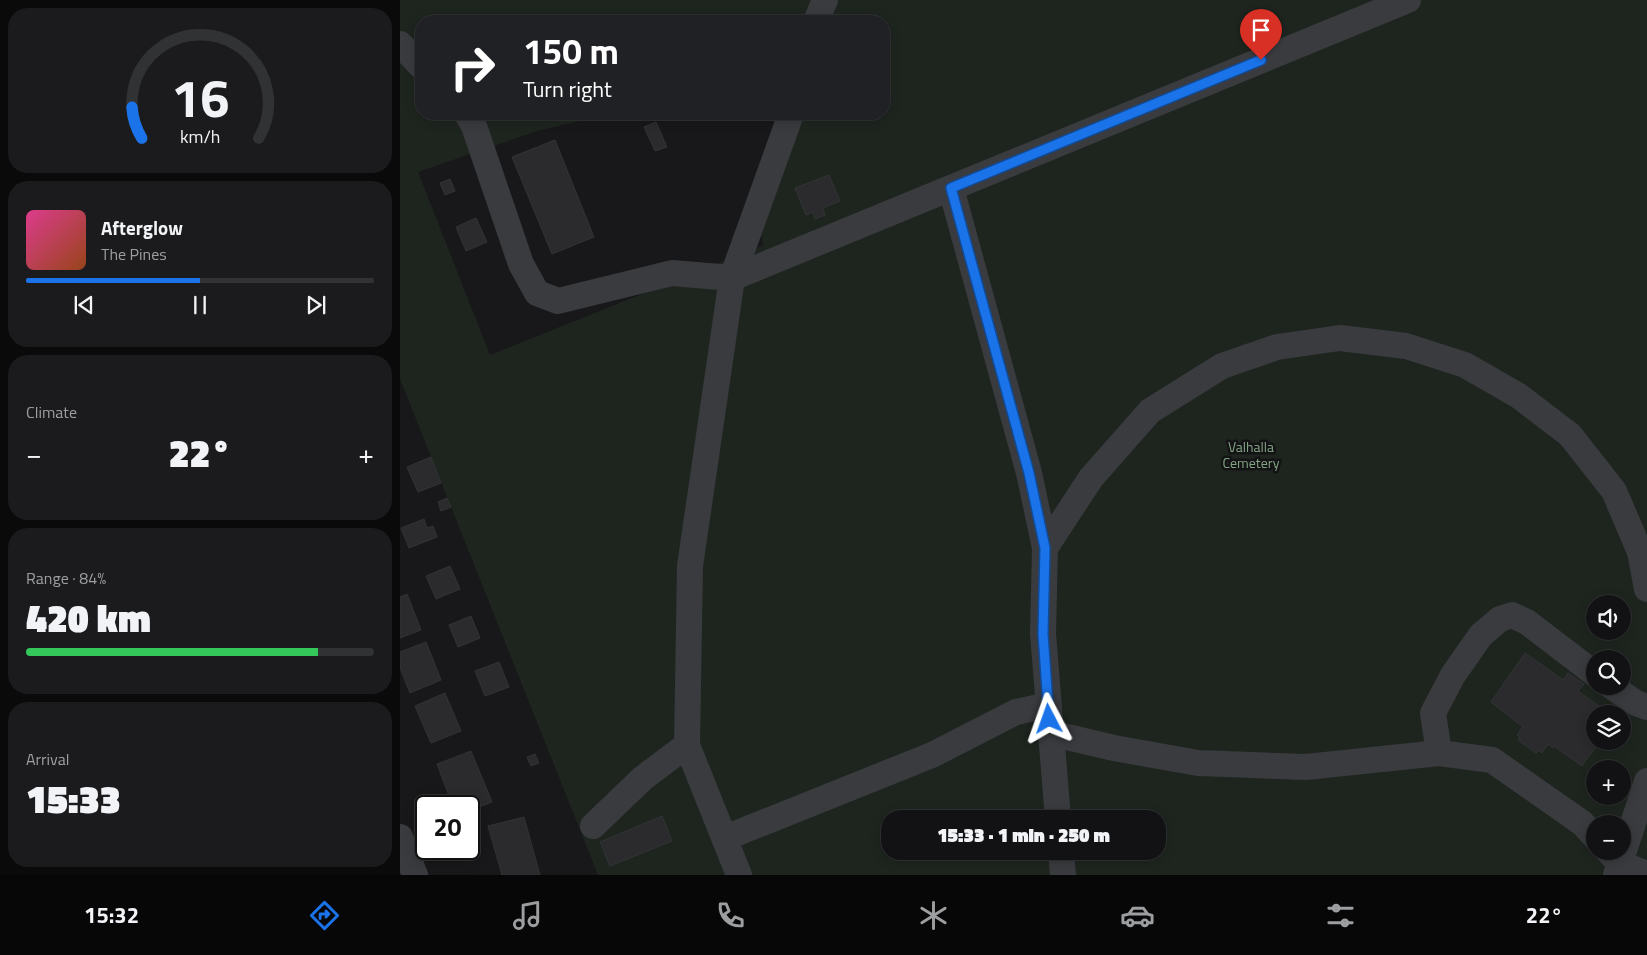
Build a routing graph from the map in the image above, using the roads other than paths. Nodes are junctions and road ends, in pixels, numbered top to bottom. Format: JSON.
{"nodes":[{"id":1,"x":825,"y":0,"type":"edge"},
{"id":2,"x":1408,"y":0,"type":"edge"},
{"id":3,"x":819,"y":15,"type":"edge"},
{"id":4,"x":400,"y":44,"type":"edge"},
{"id":5,"x":415,"y":60,"type":"edge"},
{"id":6,"x":470,"y":120,"type":"edge"},
{"id":7,"x":789,"y":120,"type":"edge"},
{"id":8,"x":951,"y":188,"type":"junction"},
{"id":9,"x":732,"y":278,"type":"junction"},
{"id":10,"x":1045,"y":548,"type":"junction"},
{"id":11,"x":1647,"y":589,"type":"edge"},
{"id":12,"x":1586,"y":667,"type":"edge"},
{"id":13,"x":1624,"y":695,"type":"edge"},
{"id":14,"x":1048,"y":705,"type":"junction"},
{"id":15,"x":1647,"y":707,"type":"edge"},
{"id":16,"x":1050,"y":733,"type":"junction"},
{"id":17,"x":687,"y":746,"type":"junction"},
{"id":18,"x":1439,"y":753,"type":"junction"},
{"id":19,"x":1647,"y":781,"type":"edge"},
{"id":20,"x":1057,"y":810,"type":"edge"},
{"id":21,"x":593,"y":826,"type":"dead end"},
{"id":22,"x":1586,"y":827,"type":"edge"},
{"id":23,"x":400,"y":837,"type":"edge"},
{"id":24,"x":725,"y":838,"type":"junction"},
{"id":25,"x":1062,"y":860,"type":"edge"},
{"id":26,"x":1614,"y":863,"type":"edge"},
{"id":27,"x":1647,"y":874,"type":"edge"},
{"id":28,"x":415,"y":875,"type":"edge"},
{"id":29,"x":739,"y":875,"type":"edge"},
{"id":30,"x":1063,"y":875,"type":"edge"}],
"edges":[{"from":1,"to":3,"type":"street"},
{"from":2,"to":8,"type":"street"},
{"from":4,"to":5,"type":"street"},
{"from":6,"to":9,"type":"street"},
{"from":7,"to":9,"type":"street"},
{"from":8,"to":9,"type":"street"},
{"from":8,"to":10,"type":"street"},
{"from":9,"to":17,"type":"street"},
{"from":10,"to":11,"type":"street"},
{"from":10,"to":14,"type":"street"},
{"from":12,"to":18,"type":"street"},
{"from":13,"to":15,"type":"street"},
{"from":14,"to":16,"type":"street"},
{"from":14,"to":24,"type":"street"},
{"from":16,"to":18,"type":"street"},
{"from":16,"to":20,"type":"street"},
{"from":17,"to":21,"type":"street"},
{"from":17,"to":24,"type":"street"},
{"from":18,"to":22,"type":"street"},
{"from":19,"to":26,"type":"street"},
{"from":23,"to":28,"type":"street"},
{"from":24,"to":29,"type":"street"},
{"from":25,"to":30,"type":"street"},
{"from":26,"to":27,"type":"street"}]}
